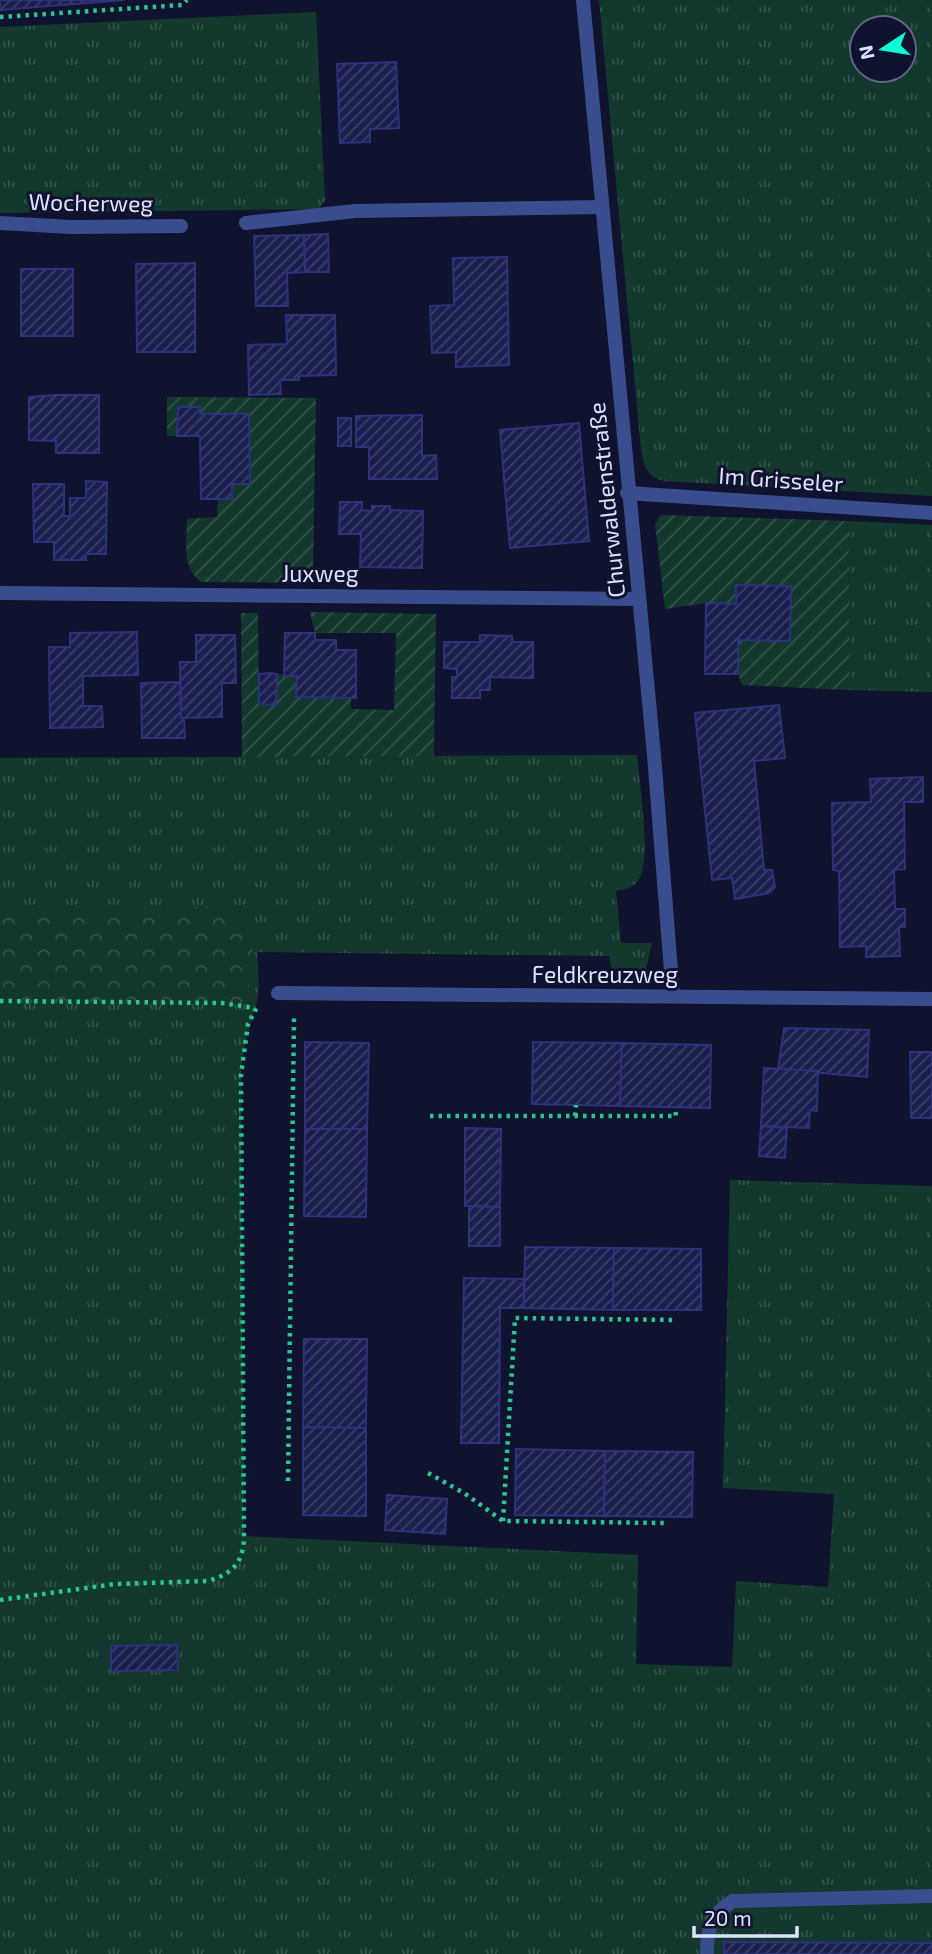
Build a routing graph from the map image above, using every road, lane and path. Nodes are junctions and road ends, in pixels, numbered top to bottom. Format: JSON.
{"nodes":[{"id":1,"x":187,"y":0,"type":"edge"},
{"id":2,"x":583,"y":0,"type":"edge"},
{"id":3,"x":0,"y":17,"type":"edge"},
{"id":4,"x":600,"y":207,"type":"junction"},
{"id":5,"x":0,"y":223,"type":"edge"},
{"id":6,"x":246,"y":223,"type":"dead end"},
{"id":7,"x":181,"y":226,"type":"dead end"},
{"id":8,"x":627,"y":493,"type":"junction"},
{"id":9,"x":932,"y":513,"type":"edge"},
{"id":10,"x":0,"y":593,"type":"edge"},
{"id":11,"x":639,"y":599,"type":"junction"},
{"id":12,"x":278,"y":993,"type":"joint"},
{"id":13,"x":294,"y":993,"type":"junction"},
{"id":14,"x":673,"y":996,"type":"junction"},
{"id":15,"x":932,"y":999,"type":"edge"},
{"id":16,"x":0,"y":1001,"type":"edge"},
{"id":17,"x":256,"y":1008,"type":"junction"},
{"id":18,"x":576,"y":1105,"type":"dead end"},
{"id":19,"x":676,"y":1107,"type":"dead end"},
{"id":20,"x":430,"y":1116,"type":"dead end"},
{"id":21,"x":575,"y":1116,"type":"junction"},
{"id":22,"x":674,"y":1320,"type":"dead end"},
{"id":23,"x":428,"y":1473,"type":"dead end"},
{"id":24,"x":288,"y":1482,"type":"dead end"},
{"id":25,"x":503,"y":1521,"type":"junction"},
{"id":26,"x":665,"y":1523,"type":"dead end"},
{"id":27,"x":0,"y":1600,"type":"edge"},
{"id":28,"x":932,"y":1896,"type":"edge"},
{"id":29,"x":707,"y":1954,"type":"edge"}],
"edges":[{"from":1,"to":3,"type":"path"},
{"from":2,"to":4,"type":"street","name":"Churwaldenstraße"},
{"from":4,"to":6,"type":"street"},
{"from":4,"to":8,"type":"street","name":"Churwaldenstraße"},
{"from":5,"to":7,"type":"street","name":"Wocherweg"},
{"from":8,"to":9,"type":"street","name":"Im Grisseler"},
{"from":8,"to":11,"type":"street","name":"Churwaldenstraße"},
{"from":10,"to":11,"type":"street","name":"Juxweg"},
{"from":11,"to":14,"type":"street","name":"Churwaldenstraße"},
{"from":12,"to":13,"type":"street","name":"Feldkreuzweg"},
{"from":12,"to":17,"type":"path"},
{"from":13,"to":14,"type":"street","name":"Feldkreuzweg"},
{"from":13,"to":24,"type":"path"},
{"from":14,"to":15,"type":"street","name":"Feldkreuzweg"},
{"from":16,"to":17,"type":"path"},
{"from":17,"to":27,"type":"path"},
{"from":18,"to":21,"type":"path"},
{"from":19,"to":21,"type":"path"},
{"from":20,"to":21,"type":"path"},
{"from":22,"to":25,"type":"path"},
{"from":23,"to":25,"type":"path"},
{"from":25,"to":26,"type":"path"},
{"from":28,"to":29,"type":"street"}]}
